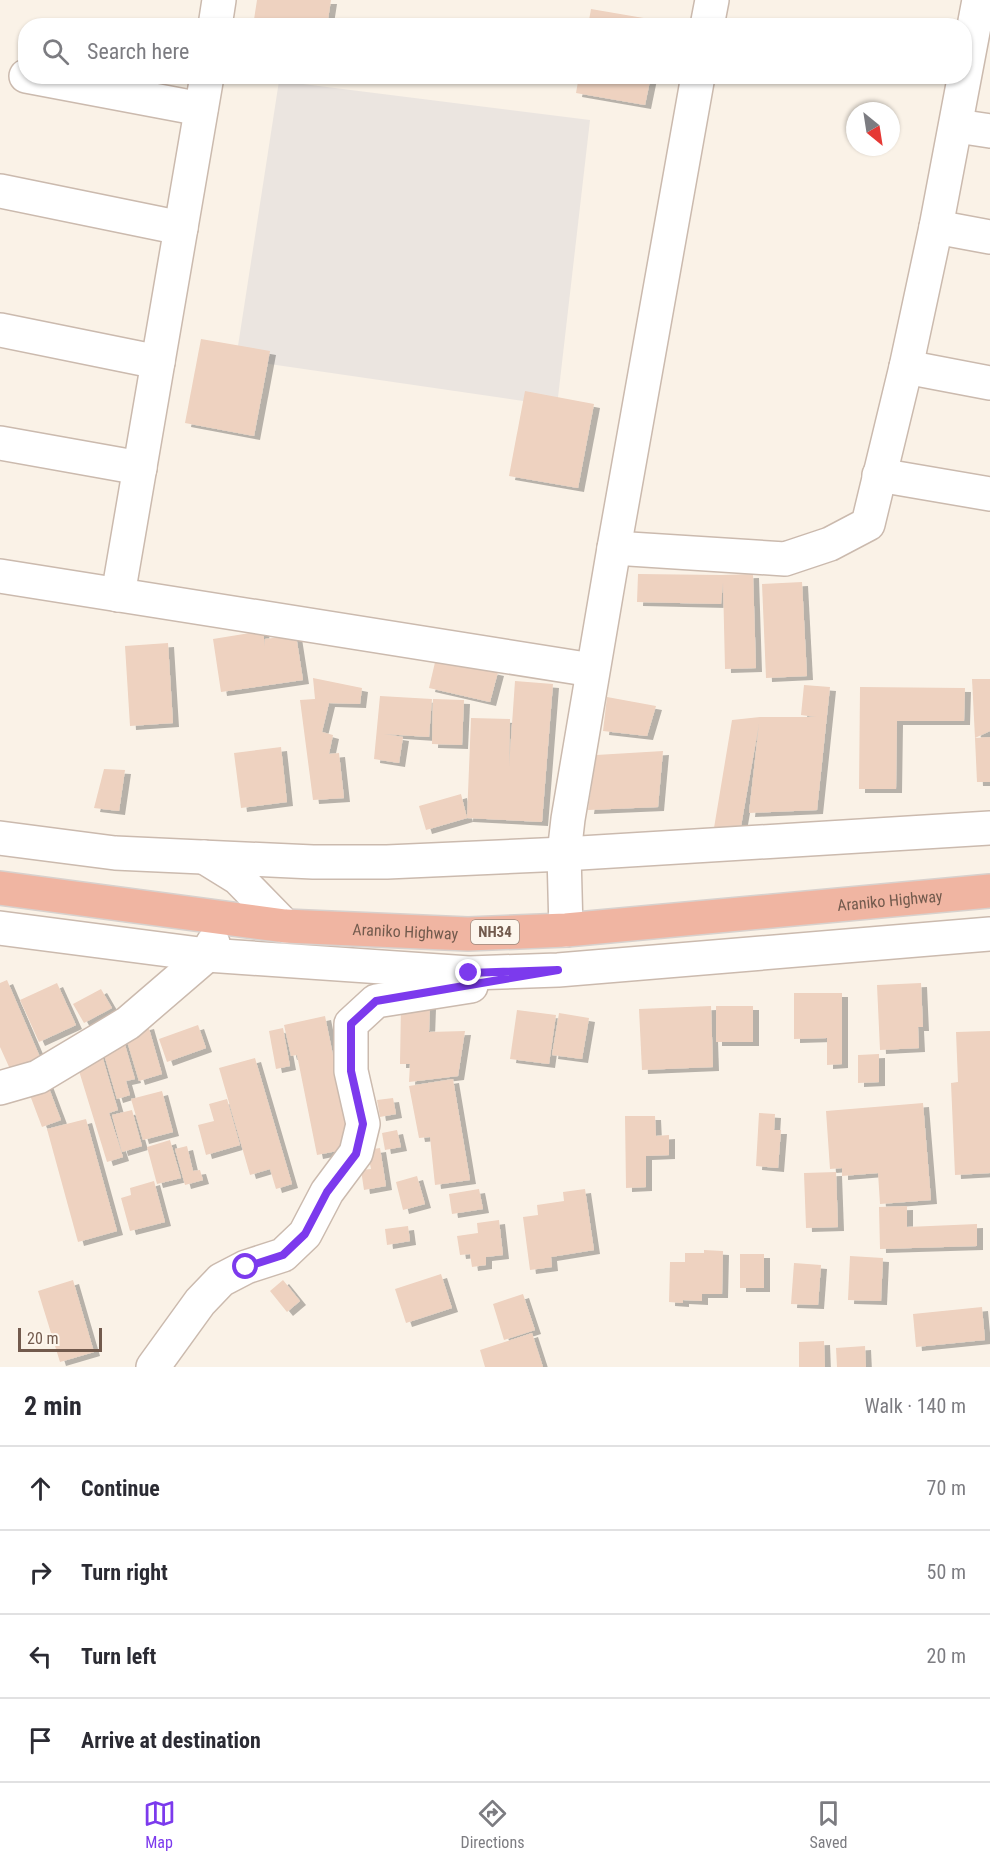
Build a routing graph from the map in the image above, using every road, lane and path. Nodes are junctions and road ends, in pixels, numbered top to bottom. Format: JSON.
{"nodes":[{"id":1,"x":219,"y":0,"type":"edge"},
{"id":2,"x":712,"y":0,"type":"edge"},
{"id":3,"x":979,"y":0,"type":"edge"},
{"id":4,"x":216,"y":18,"type":"edge"},
{"id":5,"x":709,"y":18,"type":"edge"},
{"id":6,"x":972,"y":40,"type":"edge"},
{"id":7,"x":0,"y":72,"type":"edge"},
{"id":8,"x":18,"y":75,"type":"edge"},
{"id":9,"x":68,"y":84,"type":"edge"},
{"id":10,"x":206,"y":84,"type":"edge"},
{"id":11,"x":697,"y":84,"type":"edge"},
{"id":12,"x":964,"y":84,"type":"edge"},
{"id":13,"x":201,"y":109,"type":"junction"},
{"id":14,"x":957,"y":126,"type":"junction"},
{"id":15,"x":990,"y":131,"type":"edge"},
{"id":16,"x":0,"y":191,"type":"edge"},
{"id":17,"x":936,"y":227,"type":"junction"},
{"id":18,"x":181,"y":228,"type":"junction"},
{"id":19,"x":990,"y":237,"type":"edge"},
{"id":20,"x":0,"y":330,"type":"edge"},
{"id":21,"x":158,"y":362,"type":"junction"},
{"id":22,"x":906,"y":367,"type":"junction"},
{"id":23,"x":990,"y":383,"type":"edge"},
{"id":24,"x":0,"y":443,"type":"edge"},
{"id":25,"x":140,"y":468,"type":"junction"},
{"id":26,"x":879,"y":475,"type":"junction"},
{"id":27,"x":990,"y":495,"type":"edge"},
{"id":28,"x":614,"y":548,"type":"junction"},
{"id":29,"x":0,"y":576,"type":"edge"},
{"id":30,"x":118,"y":595,"type":"junction"},
{"id":31,"x":592,"y":670,"type":"junction"},
{"id":32,"x":990,"y":828,"type":"edge"},
{"id":33,"x":0,"y":838,"type":"edge"},
{"id":34,"x":564,"y":854,"type":"junction"},
{"id":35,"x":204,"y":857,"type":"junction"},
{"id":36,"x":0,"y":888,"type":"edge"},
{"id":37,"x":990,"y":891,"type":"edge"},
{"id":38,"x":789,"y":908,"type":"junction"},
{"id":39,"x":704,"y":916,"type":"junction"},
{"id":40,"x":224,"y":919,"type":"junction"},
{"id":41,"x":285,"y":926,"type":"junction"},
{"id":42,"x":0,"y":928,"type":"edge"},
{"id":43,"x":566,"y":930,"type":"junction"},
{"id":44,"x":990,"y":934,"type":"edge"},
{"id":45,"x":790,"y":952,"type":"junction"},
{"id":46,"x":207,"y":955,"type":"junction"},
{"id":47,"x":706,"y":958,"type":"junction"},
{"id":48,"x":558,"y":970,"type":"junction"},
{"id":49,"x":0,"y":1088,"type":"edge"},
{"id":50,"x":153,"y":1367,"type":"edge"}],
"edges":[{"from":1,"to":4,"type":"street"},
{"from":2,"to":5,"type":"street"},
{"from":3,"to":6,"type":"street"},
{"from":7,"to":8,"type":"street"},
{"from":9,"to":13,"type":"street"},
{"from":10,"to":13,"type":"street"},
{"from":11,"to":28,"type":"street"},
{"from":12,"to":14,"type":"street"},
{"from":13,"to":18,"type":"street"},
{"from":14,"to":15,"type":"street"},
{"from":14,"to":17,"type":"street"},
{"from":16,"to":18,"type":"street"},
{"from":17,"to":19,"type":"street"},
{"from":17,"to":22,"type":"street"},
{"from":18,"to":21,"type":"street"},
{"from":20,"to":21,"type":"street"},
{"from":21,"to":25,"type":"street"},
{"from":22,"to":23,"type":"street"},
{"from":22,"to":26,"type":"street"},
{"from":24,"to":25,"type":"street"},
{"from":25,"to":30,"type":"street"},
{"from":26,"to":27,"type":"street"},
{"from":26,"to":28,"type":"street"},
{"from":28,"to":31,"type":"street"},
{"from":29,"to":30,"type":"street"},
{"from":30,"to":31,"type":"street"},
{"from":31,"to":34,"type":"street"},
{"from":32,"to":34,"type":"street"},
{"from":33,"to":35,"type":"street"},
{"from":34,"to":35,"type":"street"},
{"from":34,"to":43,"type":"street"},
{"from":35,"to":41,"type":"street"},
{"from":36,"to":40,"type":"highway","name":"Araniko Highway","number":"NH34"},
{"from":37,"to":38,"type":"highway","name":"Araniko Highway","number":"NH34"},
{"from":38,"to":39,"type":"highway","name":"Araniko Highway","number":"NH34"},
{"from":38,"to":45,"type":"street"},
{"from":39,"to":43,"type":"highway","name":"Araniko Highway","number":"NH34"},
{"from":39,"to":47,"type":"street"},
{"from":40,"to":41,"type":"highway","name":"Araniko Highway","number":"NH34"},
{"from":40,"to":46,"type":"street"},
{"from":41,"to":43,"type":"highway","name":"Araniko Highway","number":"NH34"},
{"from":42,"to":46,"type":"street"},
{"from":44,"to":45,"type":"street"},
{"from":45,"to":47,"type":"street"},
{"from":46,"to":48,"type":"street"},
{"from":46,"to":49,"type":"street"},
{"from":47,"to":48,"type":"street"},
{"from":48,"to":50,"type":"street"}]}
